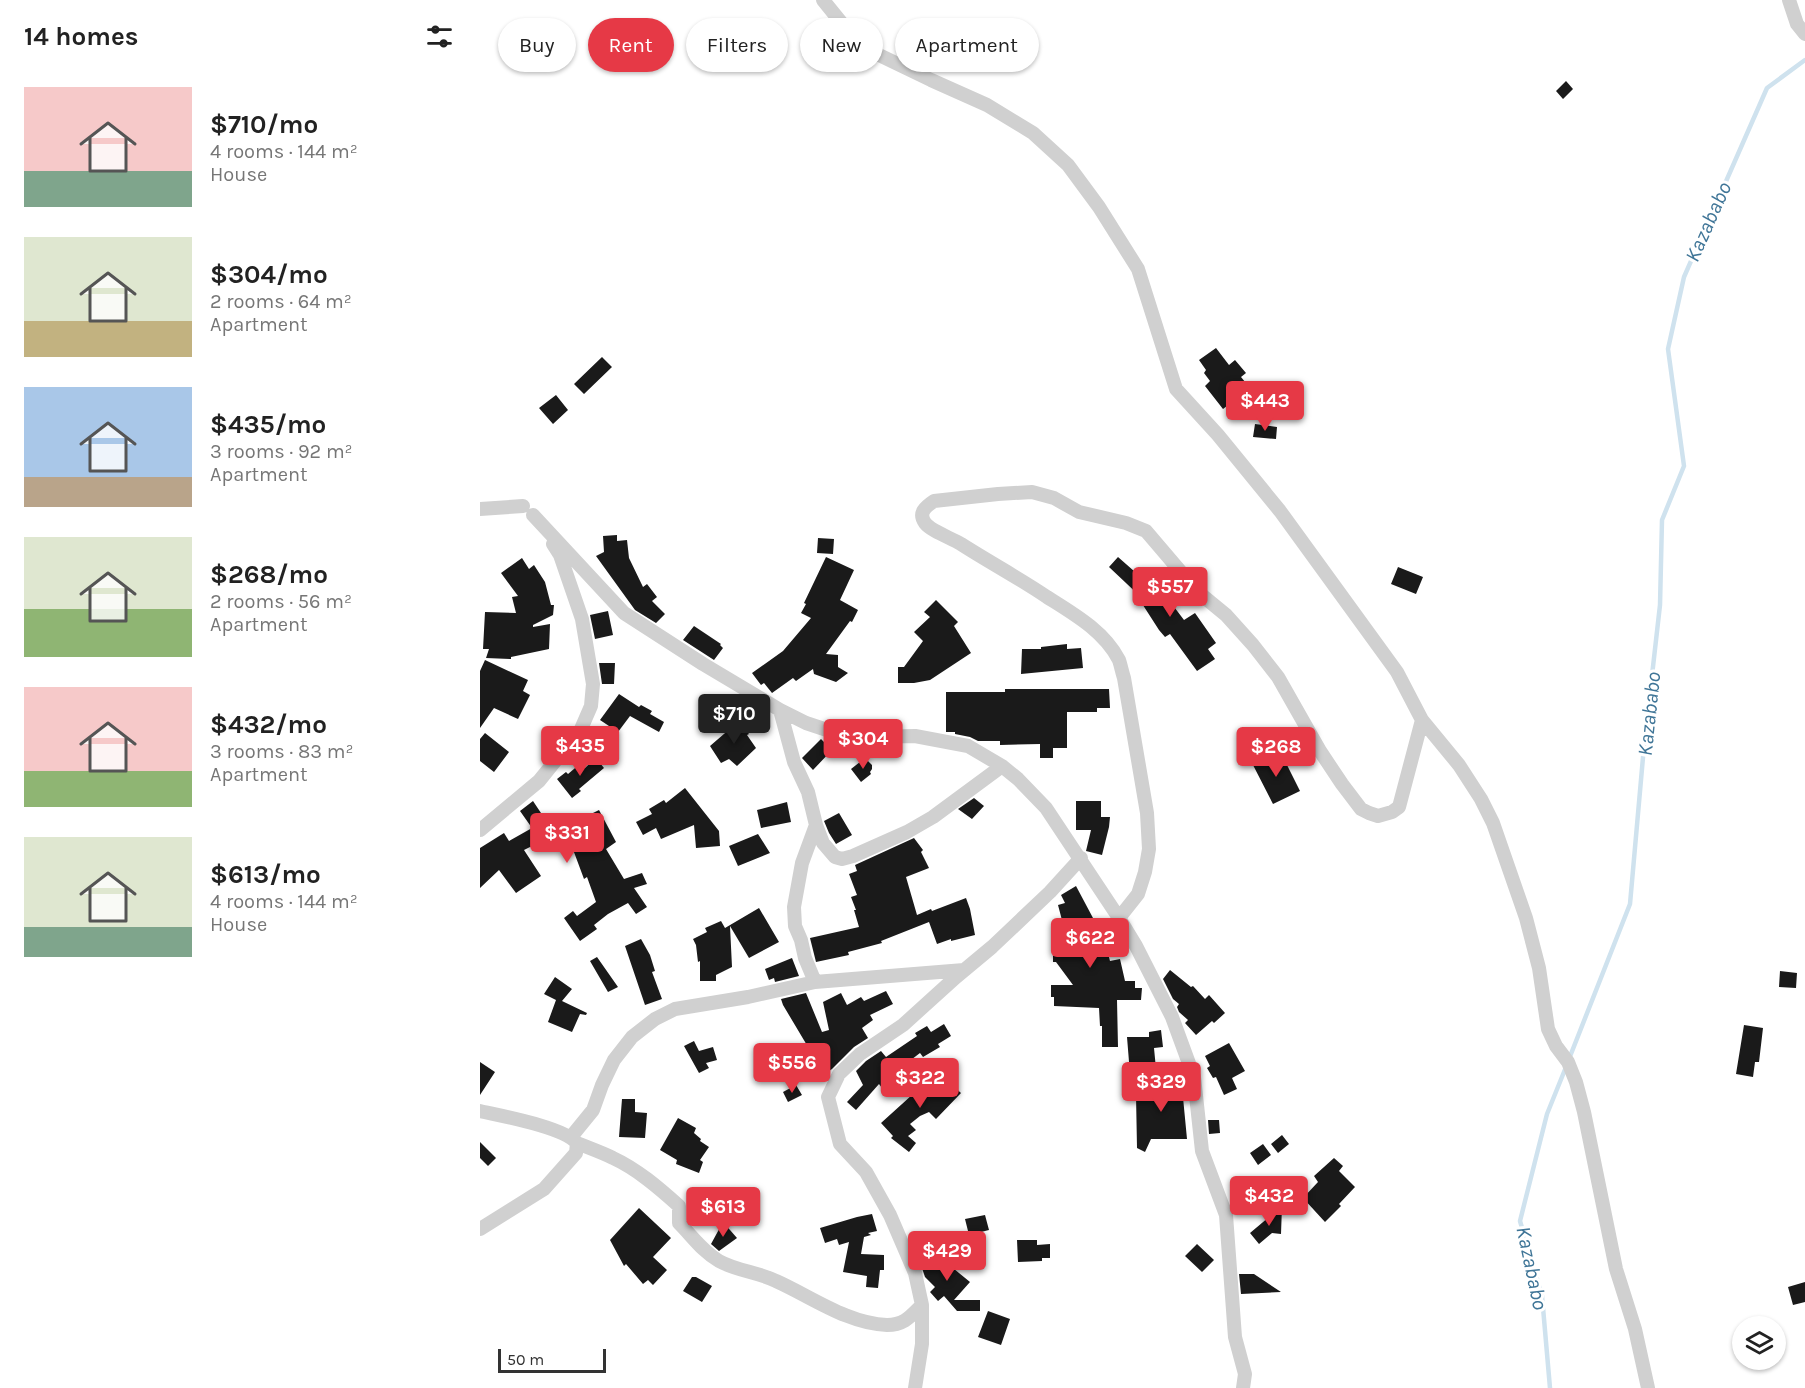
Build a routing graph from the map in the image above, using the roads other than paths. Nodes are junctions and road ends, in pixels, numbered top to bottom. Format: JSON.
{"nodes":[{"id":1,"x":823,"y":0,"type":"edge"},
{"id":2,"x":1789,"y":0,"type":"edge"},
{"id":3,"x":1805,"y":34,"type":"edge"},
{"id":4,"x":523,"y":506,"type":"dead end"},
{"id":5,"x":480,"y":509,"type":"edge"},
{"id":6,"x":780,"y":710,"type":"junction"},
{"id":7,"x":1422,"y":720,"type":"junction"},
{"id":8,"x":1002,"y":766,"type":"junction"},
{"id":9,"x":816,"y":825,"type":"junction"},
{"id":10,"x":480,"y":830,"type":"edge"},
{"id":11,"x":1081,"y":858,"type":"junction"},
{"id":12,"x":1119,"y":918,"type":"junction"},
{"id":13,"x":964,"y":970,"type":"junction"},
{"id":14,"x":815,"y":982,"type":"junction"},
{"id":15,"x":480,"y":1111,"type":"edge"},
{"id":16,"x":574,"y":1140,"type":"junction"},
{"id":17,"x":480,"y":1229,"type":"edge"},
{"id":18,"x":922,"y":1305,"type":"junction"},
{"id":19,"x":915,"y":1388,"type":"edge"},
{"id":20,"x":1243,"y":1388,"type":"edge"},
{"id":21,"x":1648,"y":1388,"type":"edge"}],
"edges":[{"from":1,"to":7,"type":"street"},
{"from":2,"to":3,"type":"street"},
{"from":4,"to":5,"type":"street"},
{"from":6,"to":8,"type":"street"},
{"from":6,"to":9,"type":"street"},
{"from":6,"to":10,"type":"street"},
{"from":7,"to":12,"type":"street"},
{"from":7,"to":21,"type":"street"},
{"from":8,"to":9,"type":"street"},
{"from":8,"to":11,"type":"street"},
{"from":9,"to":14,"type":"street"},
{"from":11,"to":12,"type":"street"},
{"from":11,"to":13,"type":"street"},
{"from":12,"to":20,"type":"street"},
{"from":13,"to":14,"type":"street"},
{"from":13,"to":18,"type":"street"},
{"from":14,"to":16,"type":"street"},
{"from":15,"to":16,"type":"street"},
{"from":16,"to":17,"type":"street"},
{"from":16,"to":18,"type":"street"},
{"from":18,"to":19,"type":"street"}]}
